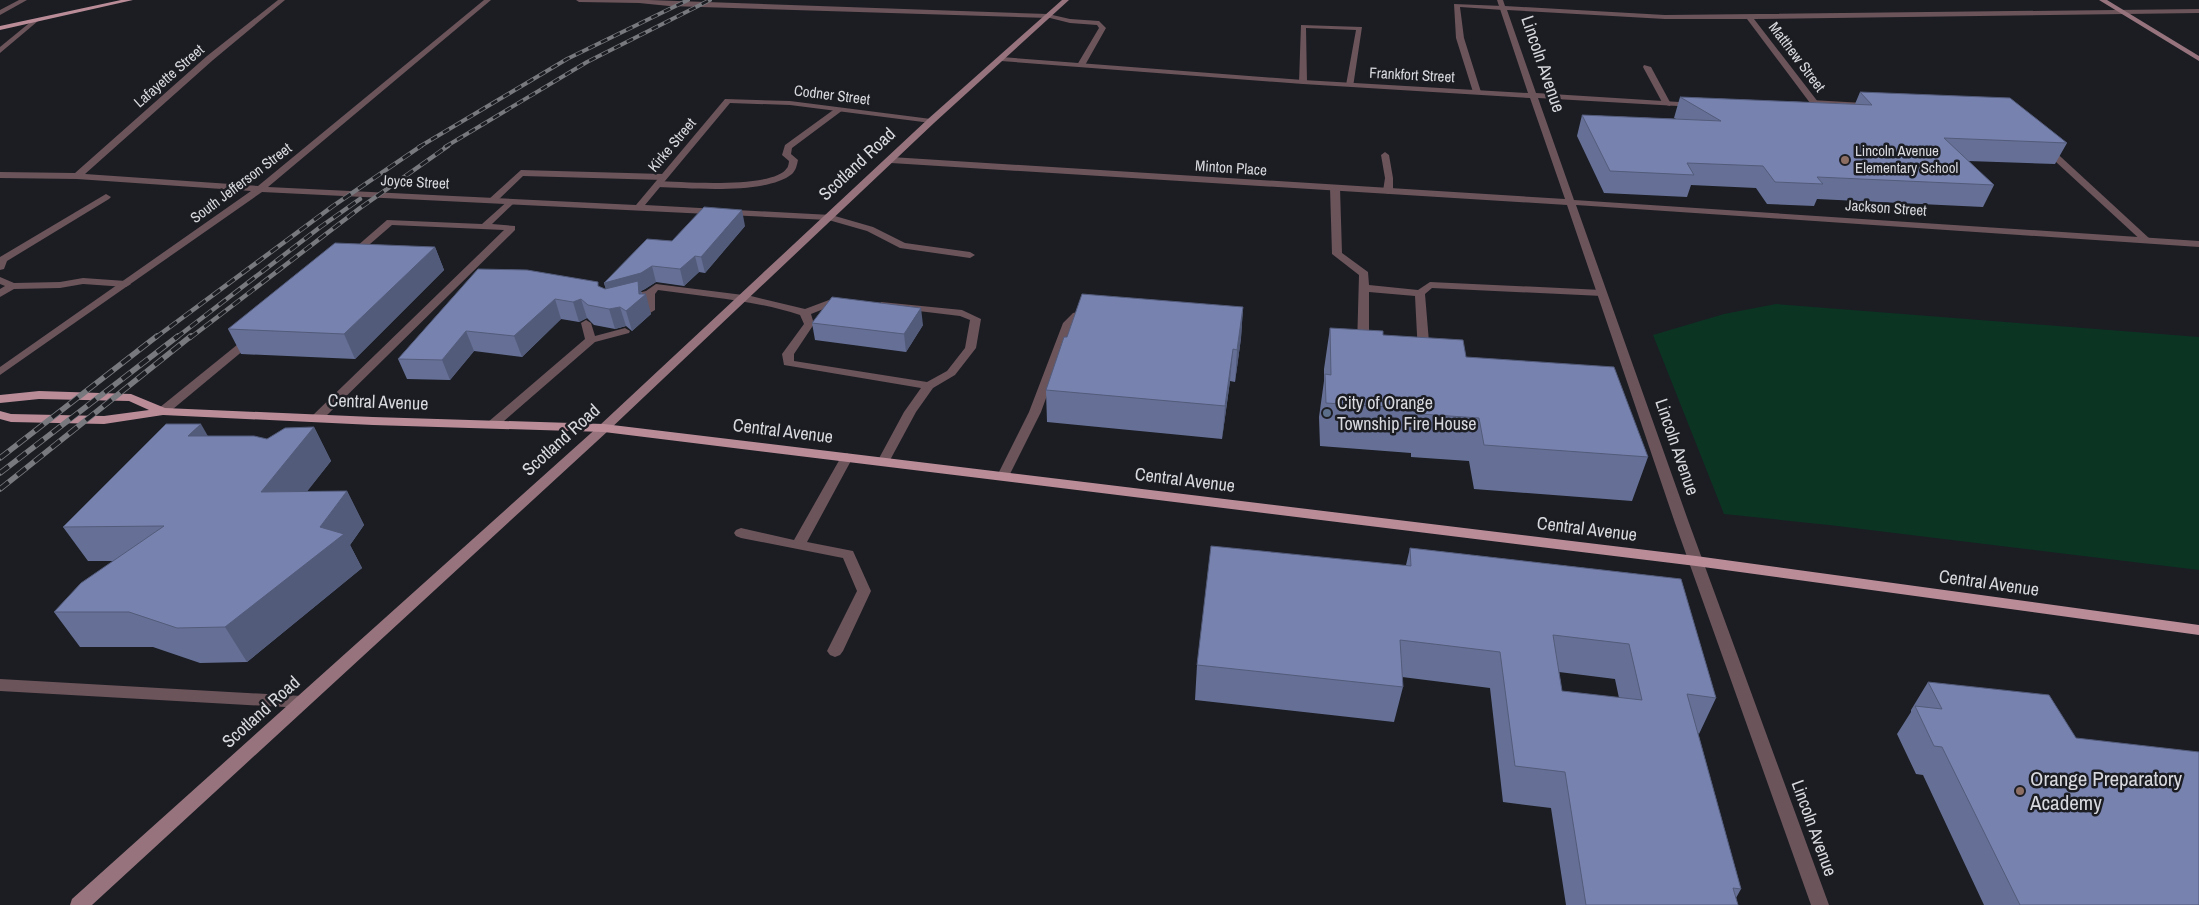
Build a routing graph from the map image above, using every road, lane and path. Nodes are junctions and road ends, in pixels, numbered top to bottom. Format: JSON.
{"nodes":[{"id":1,"x":24,"y":0,"type":"edge"},
{"id":2,"x":130,"y":0,"type":"edge"},
{"id":3,"x":282,"y":0,"type":"edge"},
{"id":4,"x":488,"y":0,"type":"edge"},
{"id":5,"x":579,"y":0,"type":"edge"},
{"id":6,"x":1066,"y":0,"type":"edge"},
{"id":7,"x":2102,"y":0,"type":"edge"},
{"id":8,"x":1501,"y":4,"type":"edge"},
{"id":9,"x":2199,"y":11,"type":"edge"},
{"id":10,"x":2121,"y":12,"type":"junction"},
{"id":11,"x":0,"y":13,"type":"edge"},
{"id":12,"x":1048,"y":16,"type":"junction"},
{"id":13,"x":1749,"y":17,"type":"junction"},
{"id":14,"x":35,"y":20,"type":"junction"},
{"id":15,"x":0,"y":28,"type":"edge"},
{"id":16,"x":0,"y":51,"type":"edge"},
{"id":17,"x":1001,"y":59,"type":"junction"},
{"id":18,"x":2199,"y":59,"type":"edge"},
{"id":19,"x":1081,"y":65,"type":"junction"},
{"id":20,"x":1646,"y":68,"type":"dead end"},
{"id":21,"x":1302,"y":82,"type":"junction"},
{"id":22,"x":1350,"y":85,"type":"junction"},
{"id":23,"x":1477,"y":92,"type":"junction"},
{"id":24,"x":1532,"y":95,"type":"junction"},
{"id":25,"x":728,"y":101,"type":"joint"},
{"id":26,"x":1814,"y":102,"type":"junction"},
{"id":27,"x":1667,"y":104,"type":"junction"},
{"id":28,"x":1706,"y":106,"type":"edge"},
{"id":29,"x":1876,"y":106,"type":"edge"},
{"id":30,"x":839,"y":110,"type":"junction"},
{"id":31,"x":1812,"y":112,"type":"edge"},
{"id":32,"x":931,"y":121,"type":"junction"},
{"id":33,"x":2042,"y":144,"type":"edge"},
{"id":34,"x":1385,"y":155,"type":"dead end"},
{"id":35,"x":891,"y":160,"type":"junction"},
{"id":36,"x":0,"y":175,"type":"edge"},
{"id":37,"x":78,"y":176,"type":"junction"},
{"id":38,"x":660,"y":181,"type":"junction"},
{"id":39,"x":1334,"y":188,"type":"junction"},
{"id":40,"x":260,"y":189,"type":"junction"},
{"id":41,"x":1388,"y":191,"type":"junction"},
{"id":42,"x":106,"y":197,"type":"dead end"},
{"id":43,"x":492,"y":201,"type":"junction"},
{"id":44,"x":510,"y":202,"type":"junction"},
{"id":45,"x":1570,"y":202,"type":"junction"},
{"id":46,"x":638,"y":208,"type":"junction"},
{"id":47,"x":828,"y":217,"type":"junction"},
{"id":48,"x":484,"y":227,"type":"junction"},
{"id":49,"x":2147,"y":241,"type":"junction"},
{"id":50,"x":2199,"y":244,"type":"edge"},
{"id":51,"x":970,"y":255,"type":"dead end"},
{"id":52,"x":345,"y":260,"type":"edge"},
{"id":53,"x":0,"y":267,"type":"edge"},
{"id":54,"x":0,"y":280,"type":"edge"},
{"id":55,"x":126,"y":284,"type":"junction"},
{"id":56,"x":12,"y":286,"type":"junction"},
{"id":57,"x":1364,"y":288,"type":"junction"},
{"id":58,"x":650,"y":293,"type":"junction"},
{"id":59,"x":1420,"y":293,"type":"junction"},
{"id":60,"x":0,"y":294,"type":"edge"},
{"id":61,"x":1602,"y":294,"type":"junction"},
{"id":62,"x":742,"y":299,"type":"junction"},
{"id":63,"x":618,"y":301,"type":"edge"},
{"id":64,"x":854,"y":302,"type":"edge"},
{"id":65,"x":874,"y":304,"type":"edge"},
{"id":66,"x":631,"y":308,"type":"edge"},
{"id":67,"x":650,"y":310,"type":"dead end"},
{"id":68,"x":1100,"y":312,"type":"edge"},
{"id":69,"x":805,"y":313,"type":"junction"},
{"id":70,"x":586,"y":323,"type":"edge"},
{"id":71,"x":609,"y":327,"type":"edge"},
{"id":72,"x":262,"y":330,"type":"edge"},
{"id":73,"x":625,"y":331,"type":"dead end"},
{"id":74,"x":591,"y":340,"type":"junction"},
{"id":75,"x":1372,"y":354,"type":"edge"},
{"id":76,"x":1415,"y":358,"type":"edge"},
{"id":77,"x":0,"y":372,"type":"edge"},
{"id":78,"x":929,"y":386,"type":"junction"},
{"id":79,"x":0,"y":399,"type":"edge"},
{"id":80,"x":163,"y":412,"type":"junction"},
{"id":81,"x":0,"y":415,"type":"edge"},
{"id":82,"x":318,"y":418,"type":"junction"},
{"id":83,"x":492,"y":425,"type":"junction"},
{"id":84,"x":604,"y":428,"type":"junction"},
{"id":85,"x":846,"y":457,"type":"junction"},
{"id":86,"x":883,"y":462,"type":"junction"},
{"id":87,"x":1004,"y":476,"type":"junction"},
{"id":88,"x":741,"y":533,"type":"dead end"},
{"id":89,"x":798,"y":545,"type":"junction"},
{"id":90,"x":1696,"y":561,"type":"junction"},
{"id":91,"x":2199,"y":630,"type":"edge"},
{"id":92,"x":835,"y":651,"type":"dead end"},
{"id":93,"x":0,"y":685,"type":"edge"},
{"id":94,"x":302,"y":702,"type":"junction"},
{"id":95,"x":79,"y":905,"type":"edge"},
{"id":96,"x":1820,"y":905,"type":"edge"}],
"edges":[{"from":1,"to":11,"type":"street"},
{"from":2,"to":14,"type":"main road"},
{"from":3,"to":37,"type":"street","name":"Lafayette Street"},
{"from":4,"to":40,"type":"street","name":"South Jefferson Street"},
{"from":5,"to":12,"type":"street"},
{"from":6,"to":12,"type":"main road","name":"Scotland Road"},
{"from":7,"to":10,"type":"main road"},
{"from":8,"to":13,"type":"street"},
{"from":8,"to":23,"type":"street"},
{"from":8,"to":24,"type":"street","name":"Lincoln Avenue"},
{"from":9,"to":10,"type":"street"},
{"from":10,"to":13,"type":"street"},
{"from":10,"to":18,"type":"main road"},
{"from":12,"to":17,"type":"main road","name":"Scotland Road"},
{"from":12,"to":19,"type":"street"},
{"from":13,"to":26,"type":"street","name":"Matthew Street"},
{"from":14,"to":15,"type":"main road"},
{"from":14,"to":16,"type":"street"},
{"from":17,"to":19,"type":"street","name":"Frankfort Street"},
{"from":17,"to":32,"type":"main road","name":"Scotland Road"},
{"from":19,"to":21,"type":"street","name":"Frankfort Street"},
{"from":20,"to":27,"type":"street"},
{"from":21,"to":22,"type":"street","name":"Frankfort Street"},
{"from":21,"to":22,"type":"street"},
{"from":22,"to":23,"type":"street","name":"Frankfort Street"},
{"from":23,"to":24,"type":"street","name":"Frankfort Street"},
{"from":24,"to":27,"type":"street","name":"Frankfort Street"},
{"from":24,"to":45,"type":"street","name":"Lincoln Avenue"},
{"from":25,"to":30,"type":"street","name":"Codner Street"},
{"from":25,"to":38,"type":"street","name":"Kirke Street"},
{"from":26,"to":29,"type":"street"},
{"from":26,"to":31,"type":"street","name":"Matthew Street"},
{"from":27,"to":28,"type":"street","name":"Frankfort Street"},
{"from":30,"to":32,"type":"street","name":"Codner Street"},
{"from":30,"to":38,"type":"street"},
{"from":32,"to":35,"type":"main road","name":"Scotland Road"},
{"from":33,"to":49,"type":"street"},
{"from":34,"to":41,"type":"street"},
{"from":35,"to":39,"type":"street","name":"Minton Place"},
{"from":35,"to":47,"type":"main road","name":"Scotland Road"},
{"from":36,"to":37,"type":"street","name":"Joyce Street"},
{"from":37,"to":40,"type":"street","name":"Joyce Street"},
{"from":38,"to":43,"type":"street"},
{"from":38,"to":46,"type":"street","name":"Kirke Street"},
{"from":39,"to":41,"type":"street","name":"Minton Place"},
{"from":39,"to":57,"type":"street"},
{"from":40,"to":43,"type":"street","name":"Joyce Street"},
{"from":40,"to":55,"type":"street","name":"South Jefferson Street"},
{"from":41,"to":45,"type":"street","name":"Minton Place"},
{"from":42,"to":53,"type":"street"},
{"from":43,"to":44,"type":"street","name":"Joyce Street"},
{"from":44,"to":46,"type":"street","name":"Joyce Street"},
{"from":44,"to":48,"type":"street"},
{"from":45,"to":49,"type":"street","name":"Jackson Street"},
{"from":45,"to":61,"type":"street","name":"Lincoln Avenue"},
{"from":46,"to":47,"type":"street","name":"Joyce Street"},
{"from":47,"to":51,"type":"street","name":"Joyce Street"},
{"from":47,"to":62,"type":"main road","name":"Scotland Road"},
{"from":48,"to":52,"type":"street"},
{"from":48,"to":82,"type":"street"},
{"from":49,"to":50,"type":"street","name":"Jackson Street"},
{"from":54,"to":56,"type":"street"},
{"from":55,"to":56,"type":"street"},
{"from":55,"to":77,"type":"street","name":"South Jefferson Street"},
{"from":56,"to":60,"type":"street"},
{"from":57,"to":59,"type":"street"},
{"from":57,"to":75,"type":"street"},
{"from":58,"to":62,"type":"street"},
{"from":58,"to":63,"type":"street"},
{"from":58,"to":66,"type":"street"},
{"from":58,"to":67,"type":"street"},
{"from":59,"to":61,"type":"street"},
{"from":59,"to":76,"type":"street"},
{"from":61,"to":90,"type":"street","name":"Lincoln Avenue"},
{"from":62,"to":69,"type":"street"},
{"from":62,"to":84,"type":"main road","name":"Scotland Road"},
{"from":64,"to":69,"type":"street"},
{"from":65,"to":78,"type":"street"},
{"from":68,"to":87,"type":"street"},
{"from":69,"to":78,"type":"street"},
{"from":70,"to":74,"type":"street"},
{"from":71,"to":74,"type":"street"},
{"from":72,"to":80,"type":"street"},
{"from":73,"to":74,"type":"street"},
{"from":74,"to":83,"type":"street"},
{"from":78,"to":86,"type":"street"},
{"from":79,"to":80,"type":"main road","name":"Central Avenue"},
{"from":80,"to":81,"type":"main road","name":"Central Avenue"},
{"from":80,"to":82,"type":"main road","name":"Central Avenue"},
{"from":82,"to":83,"type":"main road","name":"Central Avenue"},
{"from":83,"to":84,"type":"main road","name":"Central Avenue"},
{"from":84,"to":85,"type":"main road","name":"Central Avenue"},
{"from":84,"to":94,"type":"main road","name":"Scotland Road"},
{"from":85,"to":86,"type":"main road","name":"Central Avenue"},
{"from":85,"to":89,"type":"street"},
{"from":86,"to":87,"type":"main road","name":"Central Avenue"},
{"from":87,"to":90,"type":"main road","name":"Central Avenue"},
{"from":88,"to":89,"type":"street"},
{"from":89,"to":92,"type":"street"},
{"from":90,"to":91,"type":"main road","name":"Central Avenue"},
{"from":90,"to":96,"type":"street","name":"Lincoln Avenue"},
{"from":93,"to":94,"type":"street"},
{"from":94,"to":95,"type":"main road","name":"Scotland Road"}]}
